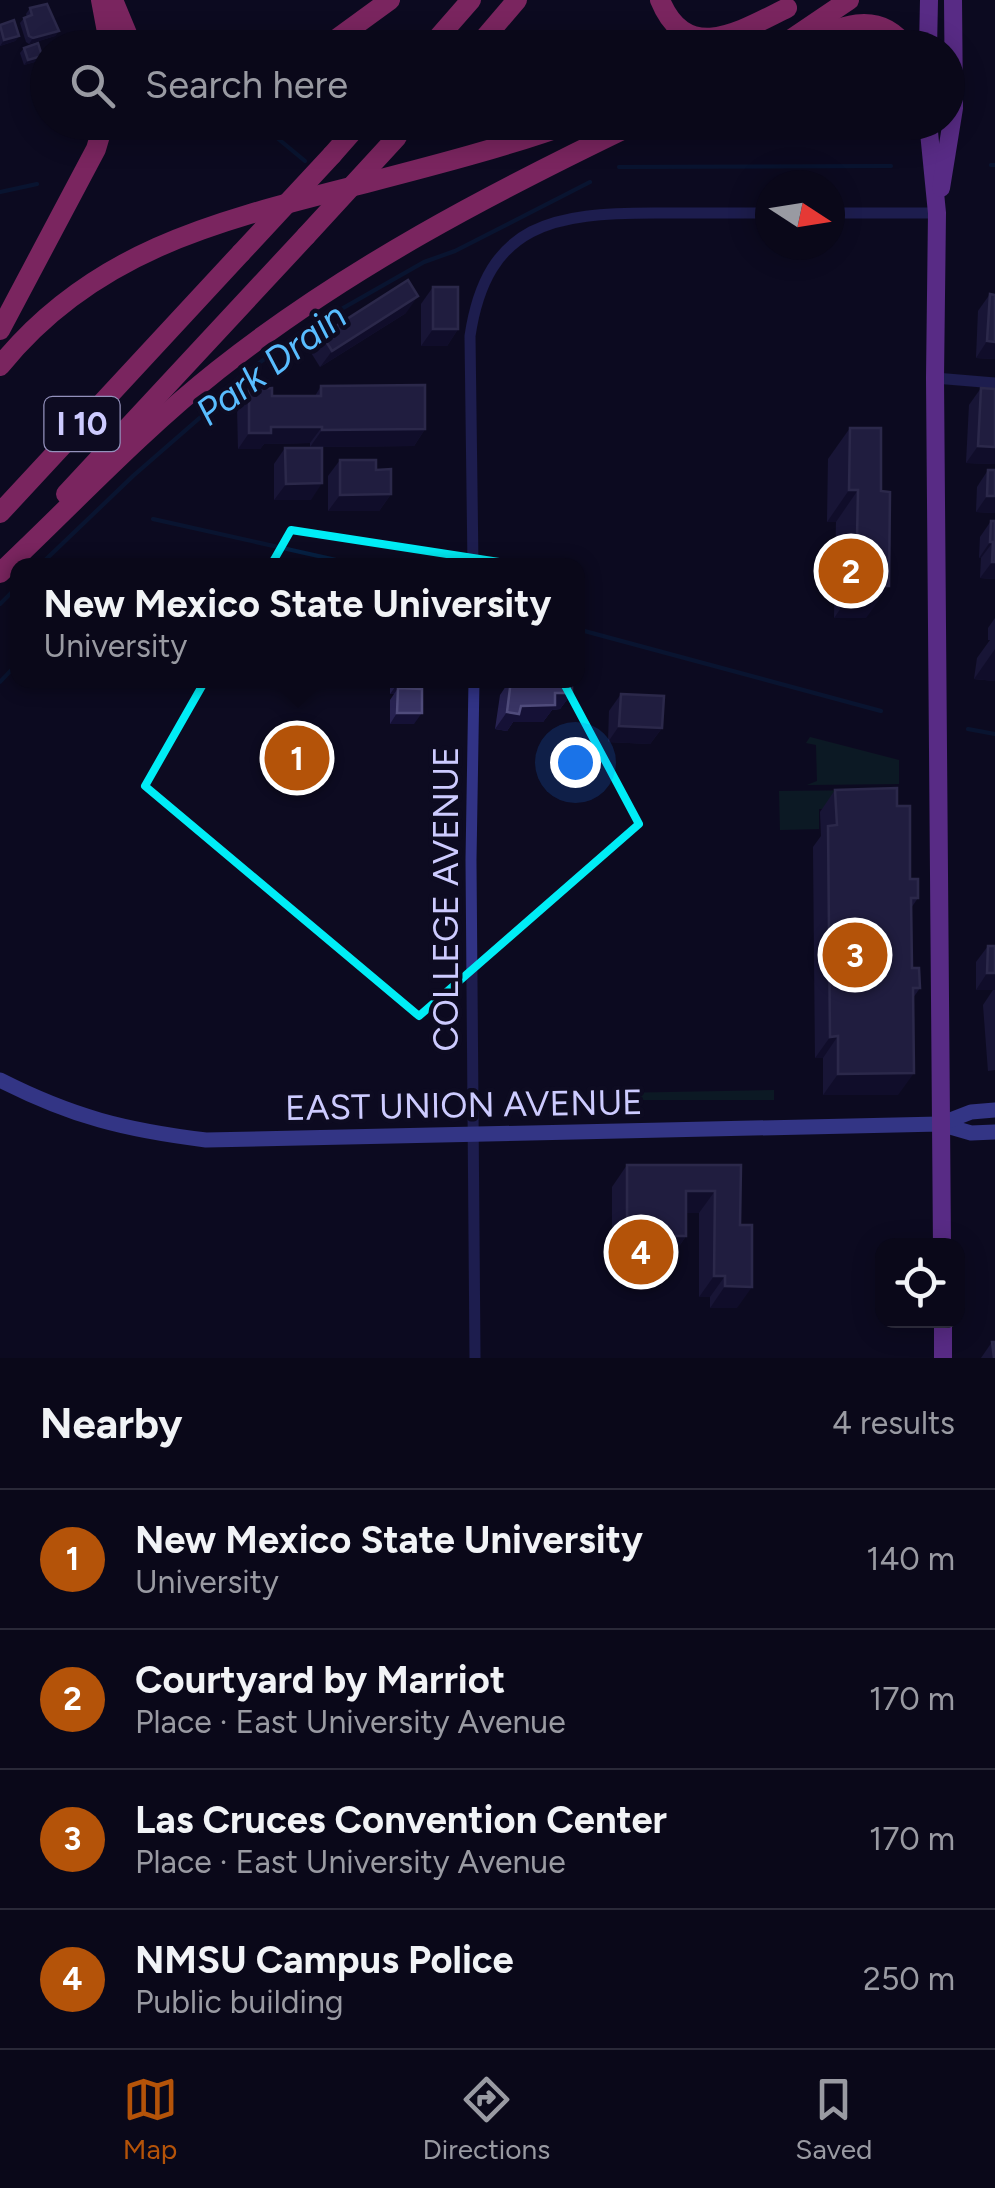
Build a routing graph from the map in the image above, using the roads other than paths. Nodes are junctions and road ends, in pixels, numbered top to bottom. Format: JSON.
{"nodes":[{"id":1,"x":101,"y":0,"type":"edge"},
{"id":2,"x":113,"y":0,"type":"edge"},
{"id":3,"x":390,"y":0,"type":"edge"},
{"id":4,"x":471,"y":0,"type":"edge"},
{"id":5,"x":517,"y":0,"type":"edge"},
{"id":6,"x":660,"y":0,"type":"edge"},
{"id":7,"x":849,"y":0,"type":"edge"},
{"id":8,"x":929,"y":0,"type":"edge"},
{"id":9,"x":953,"y":0,"type":"edge"},
{"id":10,"x":794,"y":4,"type":"edge"},
{"id":11,"x":107,"y":30,"type":"edge"},
{"id":12,"x":126,"y":30,"type":"edge"},
{"id":13,"x":349,"y":30,"type":"edge"},
{"id":14,"x":445,"y":30,"type":"edge"},
{"id":15,"x":491,"y":30,"type":"edge"},
{"id":16,"x":683,"y":30,"type":"edge"},
{"id":17,"x":737,"y":30,"type":"edge"},
{"id":18,"x":753,"y":30,"type":"edge"},
{"id":19,"x":805,"y":30,"type":"edge"},
{"id":20,"x":838,"y":30,"type":"edge"},
{"id":21,"x":886,"y":30,"type":"edge"},
{"id":22,"x":928,"y":30,"type":"edge"},
{"id":23,"x":953,"y":30,"type":"edge"},
{"id":24,"x":99,"y":140,"type":"edge"},
{"id":25,"x":345,"y":140,"type":"edge"},
{"id":26,"x":395,"y":140,"type":"edge"},
{"id":27,"x":522,"y":140,"type":"edge"},
{"id":28,"x":604,"y":140,"type":"edge"},
{"id":29,"x":930,"y":140,"type":"edge"},
{"id":30,"x":949,"y":140,"type":"edge"},
{"id":31,"x":755,"y":213,"type":"edge"},
{"id":32,"x":845,"y":213,"type":"edge"},
{"id":33,"x":937,"y":213,"type":"junction"},
{"id":34,"x":0,"y":330,"type":"edge"},
{"id":35,"x":0,"y":366,"type":"edge"},
{"id":36,"x":935,"y":378,"type":"junction"},
{"id":37,"x":995,"y":383,"type":"edge"},
{"id":38,"x":0,"y":513,"type":"edge"},
{"id":39,"x":16,"y":558,"type":"edge"},
{"id":40,"x":472,"y":558,"type":"edge"},
{"id":41,"x":0,"y":564,"type":"edge"},
{"id":42,"x":474,"y":688,"type":"edge"},
{"id":43,"x":0,"y":1080,"type":"edge"},
{"id":44,"x":995,"y":1110,"type":"edge"},
{"id":45,"x":940,"y":1124,"type":"junction"},
{"id":46,"x":995,"y":1132,"type":"edge"},
{"id":47,"x":475,"y":1134,"type":"junction"},
{"id":48,"x":942,"y":1238,"type":"edge"},
{"id":49,"x":943,"y":1328,"type":"edge"},
{"id":50,"x":474,"y":1358,"type":"edge"},
{"id":51,"x":944,"y":1358,"type":"edge"}],
"edges":[{"from":1,"to":11,"type":"highway"},
{"from":2,"to":12,"type":"highway"},
{"from":3,"to":13,"type":"highway"},
{"from":4,"to":14,"type":"highway"},
{"from":5,"to":15,"type":"highway"},
{"from":6,"to":16,"type":"highway"},
{"from":7,"to":19,"type":"highway"},
{"from":8,"to":22,"type":"main road"},
{"from":9,"to":23,"type":"main road"},
{"from":10,"to":17,"type":"highway"},
{"from":10,"to":18,"type":"highway"},
{"from":20,"to":21,"type":"highway"},
{"from":24,"to":34,"type":"highway"},
{"from":25,"to":38,"type":"highway","number":"I 10","bridge":true},
{"from":26,"to":41,"type":"highway","number":"I 10","bridge":true},
{"from":27,"to":35,"type":"highway"},
{"from":28,"to":39,"type":"highway"},
{"from":29,"to":33,"type":"main road"},
{"from":30,"to":33,"type":"main road"},
{"from":31,"to":40,"type":"street"},
{"from":32,"to":33,"type":"street"},
{"from":33,"to":36,"type":"main road"},
{"from":36,"to":37,"type":"street"},
{"from":36,"to":45,"type":"main road"},
{"from":42,"to":47,"type":"street","name":"COLLEGE AVENUE"},
{"from":43,"to":47,"type":"street","name":"EAST UNION AVENUE"},
{"from":44,"to":45,"type":"street"},
{"from":45,"to":46,"type":"street"},
{"from":45,"to":47,"type":"street","name":"EAST UNION AVENUE"},
{"from":45,"to":48,"type":"main road"},
{"from":47,"to":50,"type":"street","name":"COLLEGE AVENUE"},
{"from":49,"to":51,"type":"main road"}]}
